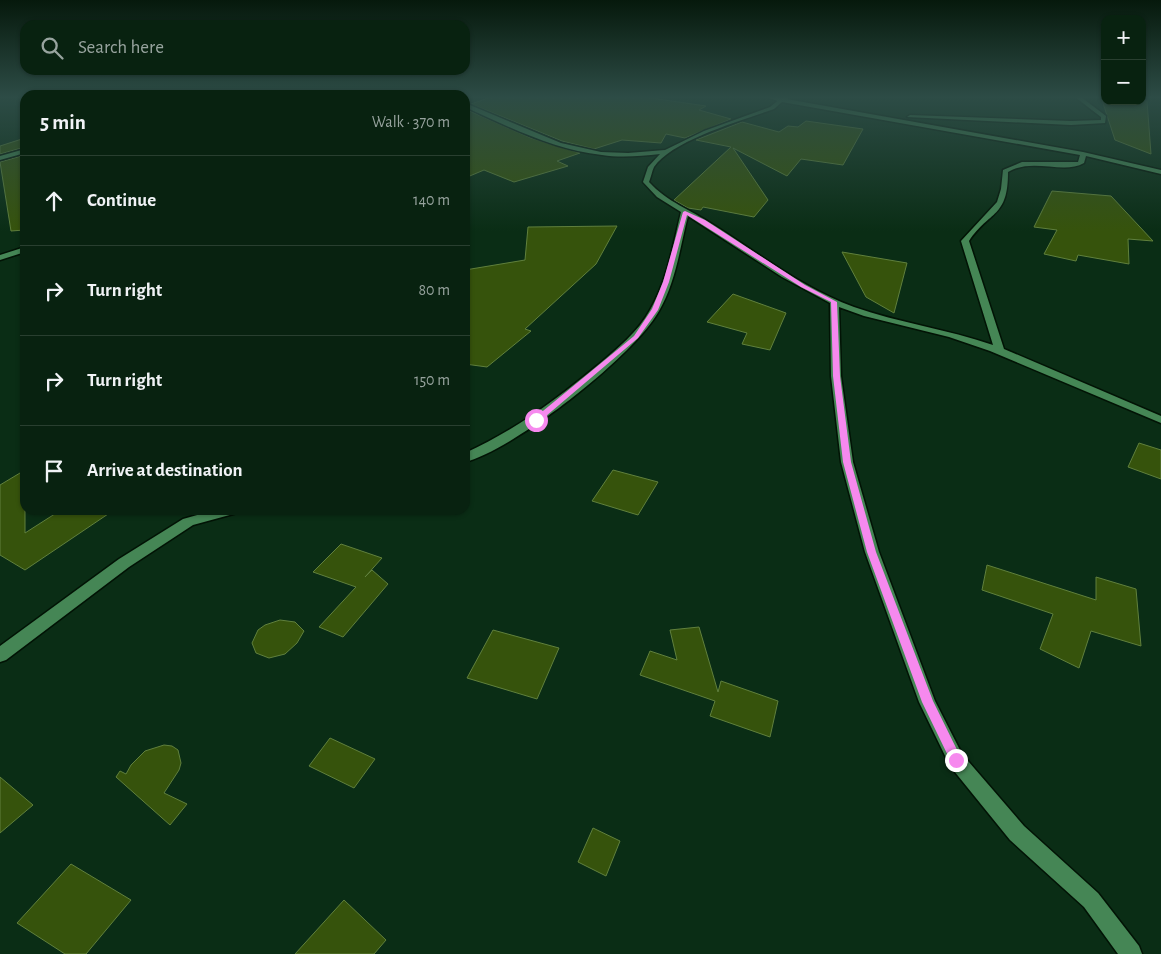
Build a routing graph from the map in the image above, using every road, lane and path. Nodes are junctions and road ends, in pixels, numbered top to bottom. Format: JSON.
{"nodes":[{"id":1,"x":557,"y":142,"type":"edge"},
{"id":2,"x":685,"y":142,"type":"edge"},
{"id":3,"x":1013,"y":142,"type":"edge"},
{"id":4,"x":20,"y":152,"type":"edge"},
{"id":5,"x":665,"y":152,"type":"junction"},
{"id":6,"x":1083,"y":154,"type":"junction"},
{"id":7,"x":0,"y":158,"type":"edge"},
{"id":8,"x":1161,"y":172,"type":"edge"},
{"id":9,"x":685,"y":212,"type":"junction"},
{"id":10,"x":20,"y":251,"type":"edge"},
{"id":11,"x":0,"y":258,"type":"edge"},
{"id":12,"x":834,"y":302,"type":"junction"},
{"id":13,"x":1000,"y":351,"type":"junction"},
{"id":14,"x":1161,"y":420,"type":"edge"},
{"id":15,"x":470,"y":456,"type":"edge"},
{"id":16,"x":214,"y":515,"type":"edge"},
{"id":17,"x":0,"y":655,"type":"edge"},
{"id":18,"x":1131,"y":954,"type":"edge"}],
"edges":[{"from":1,"to":5,"type":"street"},
{"from":2,"to":5,"type":"street"},
{"from":3,"to":6,"type":"street"},
{"from":4,"to":7,"type":"street"},
{"from":5,"to":9,"type":"street"},
{"from":6,"to":8,"type":"street"},
{"from":6,"to":13,"type":"street"},
{"from":9,"to":12,"type":"street"},
{"from":9,"to":15,"type":"street"},
{"from":10,"to":11,"type":"street"},
{"from":12,"to":13,"type":"street"},
{"from":12,"to":18,"type":"street"},
{"from":13,"to":14,"type":"street"},
{"from":16,"to":17,"type":"street"}]}
